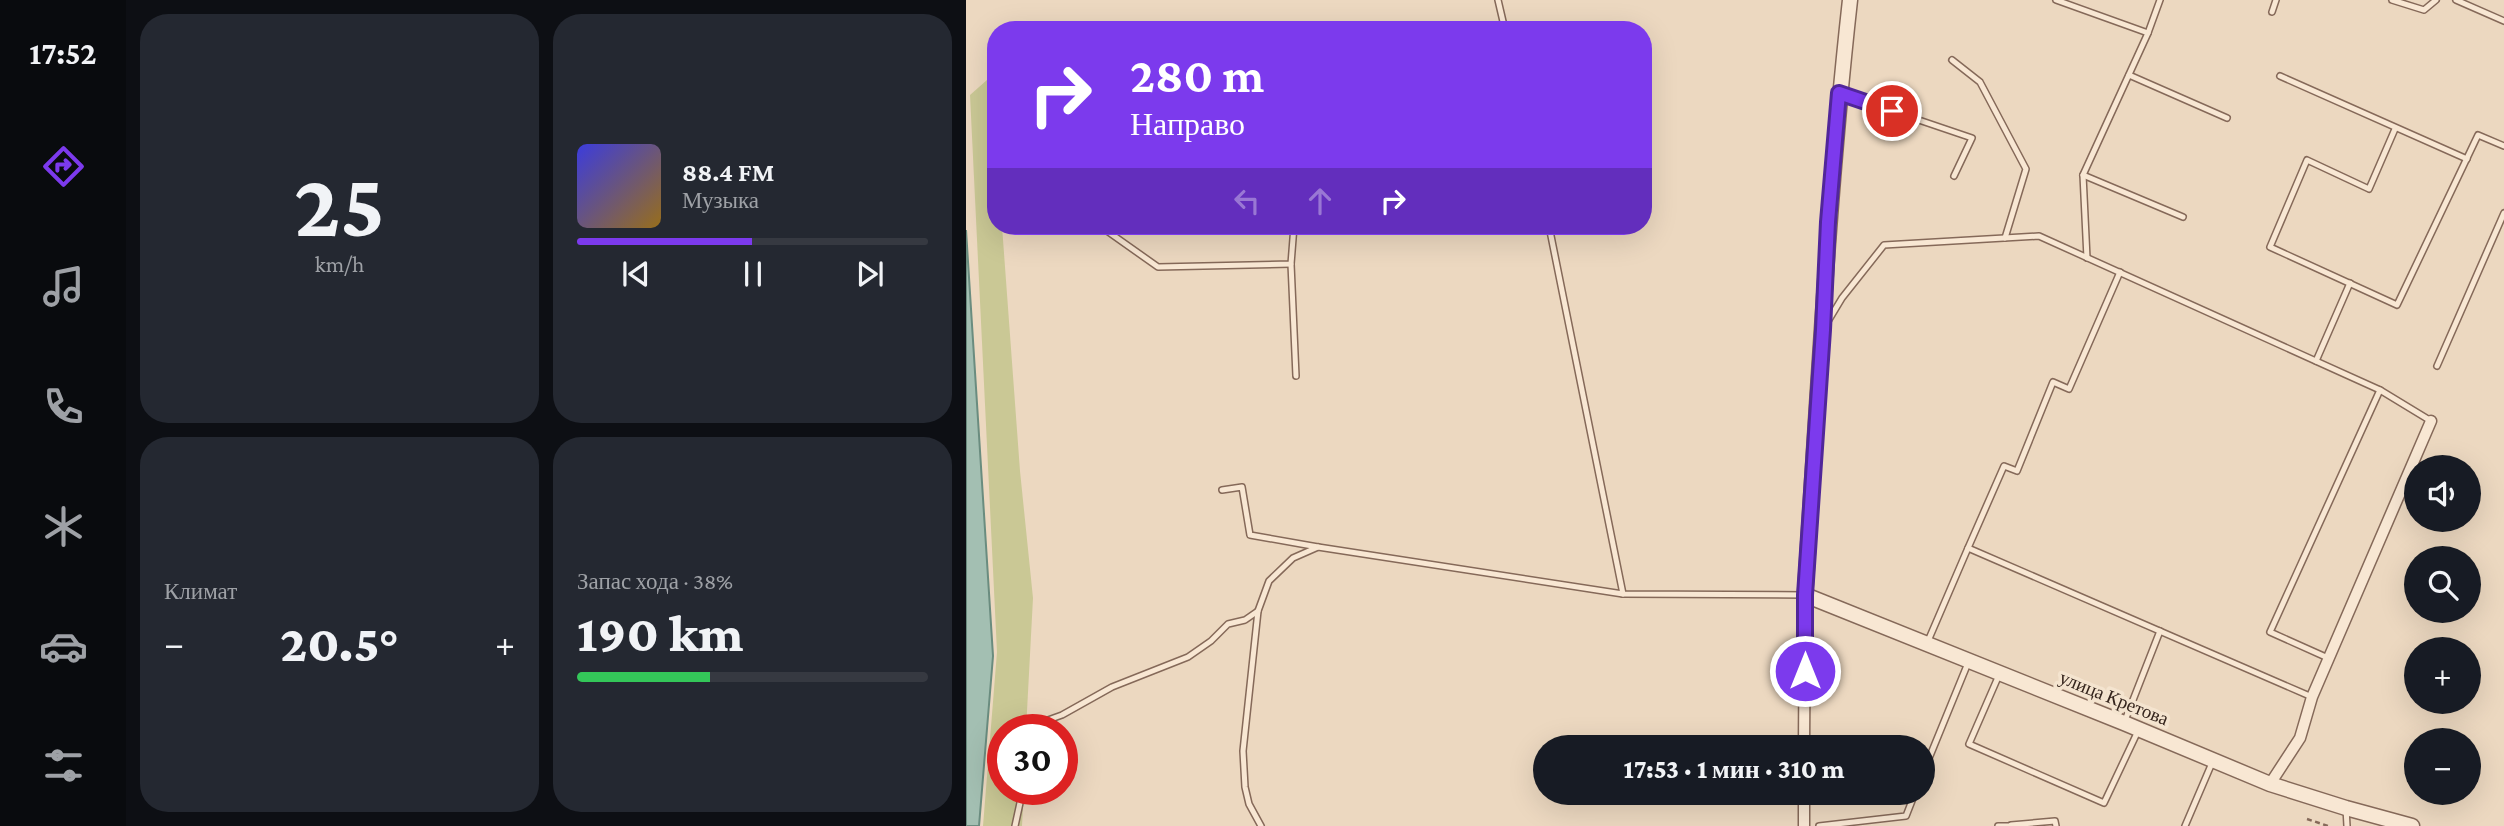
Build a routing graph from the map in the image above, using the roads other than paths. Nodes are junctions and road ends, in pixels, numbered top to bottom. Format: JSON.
{"nodes":[{"id":1,"x":1498,"y":0,"type":"edge"},
{"id":2,"x":1850,"y":0,"type":"edge"},
{"id":3,"x":2056,"y":0,"type":"edge"},
{"id":4,"x":2160,"y":0,"type":"edge"},
{"id":5,"x":2276,"y":0,"type":"edge"},
{"id":6,"x":2392,"y":0,"type":"edge"},
{"id":7,"x":2436,"y":0,"type":"edge"},
{"id":8,"x":2456,"y":0,"type":"edge"},
{"id":9,"x":2272,"y":12,"type":"dead end"},
{"id":10,"x":1503,"y":21,"type":"edge"},
{"id":11,"x":2504,"y":22,"type":"edge"},
{"id":12,"x":2148,"y":33,"type":"junction"},
{"id":13,"x":1952,"y":60,"type":"dead end"},
{"id":14,"x":2129,"y":75,"type":"junction"},
{"id":15,"x":2280,"y":76,"type":"dead end"},
{"id":16,"x":1839,"y":93,"type":"junction"},
{"id":17,"x":2227,"y":118,"type":"dead end"},
{"id":18,"x":2395,"y":128,"type":"junction"},
{"id":19,"x":2504,"y":146,"type":"edge"},
{"id":20,"x":2466,"y":159,"type":"junction"},
{"id":21,"x":2083,"y":175,"type":"junction"},
{"id":22,"x":1954,"y":176,"type":"dead end"},
{"id":23,"x":2504,"y":213,"type":"edge"},
{"id":24,"x":2183,"y":217,"type":"dead end"},
{"id":25,"x":1113,"y":235,"type":"edge"},
{"id":26,"x":1293,"y":235,"type":"edge"},
{"id":27,"x":1551,"y":235,"type":"edge"},
{"id":28,"x":2006,"y":238,"type":"junction"},
{"id":29,"x":2087,"y":258,"type":"junction"},
{"id":30,"x":1291,"y":264,"type":"junction"},
{"id":31,"x":2120,"y":272,"type":"junction"},
{"id":32,"x":2350,"y":283,"type":"junction"},
{"id":33,"x":1823,"y":330,"type":"junction"},
{"id":34,"x":2316,"y":361,"type":"junction"},
{"id":35,"x":2437,"y":366,"type":"dead end"},
{"id":36,"x":1296,"y":376,"type":"dead end"},
{"id":37,"x":2380,"y":390,"type":"junction"},
{"id":38,"x":2431,"y":421,"type":"joint"},
{"id":39,"x":1222,"y":489,"type":"dead end"},
{"id":40,"x":1318,"y":547,"type":"junction"},
{"id":41,"x":1968,"y":548,"type":"junction"},
{"id":42,"x":1623,"y":594,"type":"junction"},
{"id":43,"x":1805,"y":595,"type":"junction"},
{"id":44,"x":1258,"y":611,"type":"junction"},
{"id":45,"x":2161,"y":631,"type":"junction"},
{"id":46,"x":1927,"y":643,"type":"junction"},
{"id":47,"x":2328,"y":658,"type":"junction"},
{"id":48,"x":1969,"y":660,"type":"junction"},
{"id":49,"x":2000,"y":672,"type":"junction"},
{"id":50,"x":2312,"y":697,"type":"junction"},
{"id":51,"x":1064,"y":714,"type":"edge"},
{"id":52,"x":2124,"y":723,"type":"junction"},
{"id":53,"x":2139,"y":729,"type":"junction"},
{"id":54,"x":1804,"y":735,"type":"edge"},
{"id":55,"x":1935,"y":744,"type":"edge"},
{"id":56,"x":2213,"y":760,"type":"junction"},
{"id":57,"x":2270,"y":784,"type":"junction"},
{"id":58,"x":1020,"y":805,"type":"edge"},
{"id":59,"x":1804,"y":805,"type":"edge"},
{"id":60,"x":1910,"y":805,"type":"edge"},
{"id":61,"x":2346,"y":808,"type":"junction"},
{"id":62,"x":2011,"y":825,"type":"edge"},
{"id":63,"x":1015,"y":826,"type":"edge"},
{"id":64,"x":1261,"y":826,"type":"edge"},
{"id":65,"x":1804,"y":826,"type":"edge"},
{"id":66,"x":1819,"y":826,"type":"edge"},
{"id":67,"x":1998,"y":826,"type":"edge"},
{"id":68,"x":2056,"y":826,"type":"edge"},
{"id":69,"x":2185,"y":826,"type":"edge"},
{"id":70,"x":2347,"y":826,"type":"edge"},
{"id":71,"x":2412,"y":826,"type":"edge"}],
"edges":[{"from":1,"to":10,"type":"lane"},
{"from":2,"to":16,"type":"street"},
{"from":3,"to":12,"type":"lane"},
{"from":4,"to":12,"type":"lane"},
{"from":5,"to":9,"type":"lane"},
{"from":6,"to":7,"type":"lane"},
{"from":8,"to":11,"type":"lane"},
{"from":12,"to":14,"type":"lane"},
{"from":13,"to":28,"type":"lane"},
{"from":14,"to":17,"type":"lane"},
{"from":14,"to":21,"type":"lane"},
{"from":15,"to":18,"type":"lane"},
{"from":16,"to":22,"type":"lane"},
{"from":16,"to":33,"type":"street"},
{"from":18,"to":20,"type":"lane"},
{"from":18,"to":32,"type":"lane"},
{"from":19,"to":20,"type":"lane"},
{"from":20,"to":32,"type":"lane"},
{"from":21,"to":24,"type":"lane"},
{"from":21,"to":29,"type":"lane"},
{"from":23,"to":35,"type":"lane"},
{"from":25,"to":30,"type":"lane"},
{"from":26,"to":30,"type":"lane"},
{"from":27,"to":42,"type":"lane"},
{"from":28,"to":29,"type":"lane"},
{"from":28,"to":33,"type":"lane"},
{"from":29,"to":31,"type":"lane"},
{"from":30,"to":36,"type":"lane"},
{"from":31,"to":34,"type":"lane"},
{"from":31,"to":41,"type":"lane"},
{"from":32,"to":34,"type":"lane"},
{"from":33,"to":43,"type":"street"},
{"from":34,"to":37,"type":"lane"},
{"from":37,"to":38,"type":"lane"},
{"from":37,"to":47,"type":"lane"},
{"from":38,"to":47,"type":"street"},
{"from":39,"to":40,"type":"lane"},
{"from":40,"to":42,"type":"lane"},
{"from":40,"to":44,"type":"lane"},
{"from":41,"to":45,"type":"lane"},
{"from":41,"to":46,"type":"lane"},
{"from":42,"to":43,"type":"lane"},
{"from":43,"to":46,"type":"street","name":"улица Кретова"},
{"from":43,"to":54,"type":"street"},
{"from":44,"to":51,"type":"lane"},
{"from":44,"to":64,"type":"lane"},
{"from":45,"to":50,"type":"lane"},
{"from":45,"to":52,"type":"lane"},
{"from":46,"to":48,"type":"street","name":"улица Кретова"},
{"from":47,"to":50,"type":"street"},
{"from":48,"to":49,"type":"street","name":"улица Кретова"},
{"from":48,"to":55,"type":"lane"},
{"from":49,"to":52,"type":"street","name":"улица Кретова"},
{"from":49,"to":53,"type":"lane"},
{"from":50,"to":57,"type":"street"},
{"from":52,"to":53,"type":"street","name":"улица Кретова"},
{"from":53,"to":56,"type":"street","name":"улица Кретова"},
{"from":56,"to":57,"type":"street","name":"улица Кретова"},
{"from":56,"to":69,"type":"lane"},
{"from":57,"to":61,"type":"street","name":"улица Кретова"},
{"from":58,"to":63,"type":"lane"},
{"from":59,"to":65,"type":"street"},
{"from":60,"to":66,"type":"lane"},
{"from":61,"to":70,"type":"lane"},
{"from":61,"to":71,"type":"street","name":"улица Кретова"},
{"from":62,"to":67,"type":"lane"},
{"from":62,"to":68,"type":"lane"}]}
